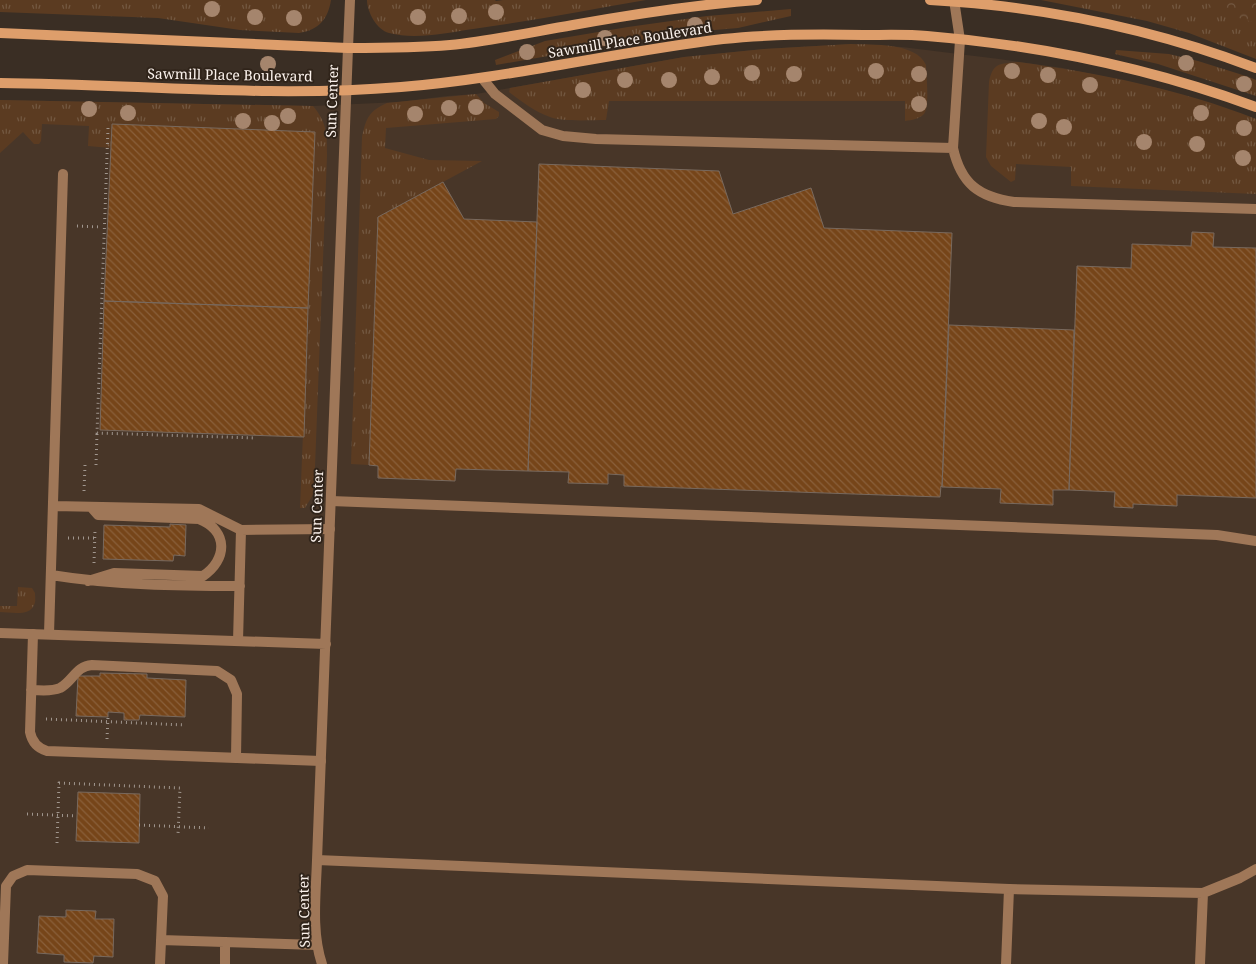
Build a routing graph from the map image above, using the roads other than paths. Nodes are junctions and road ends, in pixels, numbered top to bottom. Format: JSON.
{"nodes":[{"id":1,"x":350,"y":0,"type":"edge"},
{"id":2,"x":757,"y":0,"type":"edge"},
{"id":3,"x":930,"y":0,"type":"edge"},
{"id":4,"x":954,"y":1,"type":"edge"},
{"id":5,"x":0,"y":33,"type":"edge"},
{"id":6,"x":960,"y":40,"type":"junction"},
{"id":7,"x":348,"y":48,"type":"junction"},
{"id":8,"x":1256,"y":68,"type":"edge"},
{"id":9,"x":482,"y":78,"type":"junction"},
{"id":10,"x":0,"y":83,"type":"edge"},
{"id":11,"x":346,"y":90,"type":"junction"},
{"id":12,"x":1256,"y":107,"type":"edge"},
{"id":13,"x":953,"y":148,"type":"junction"},
{"id":14,"x":63,"y":174,"type":"dead end"},
{"id":15,"x":1256,"y":209,"type":"edge"},
{"id":16,"x":331,"y":501,"type":"junction"},
{"id":17,"x":54,"y":506,"type":"junction"},
{"id":18,"x":91,"y":508,"type":"junction"},
{"id":19,"x":330,"y":529,"type":"junction"},
{"id":20,"x":241,"y":530,"type":"junction"},
{"id":21,"x":1256,"y":541,"type":"edge"},
{"id":22,"x":51,"y":575,"type":"junction"},
{"id":23,"x":88,"y":581,"type":"junction"},
{"id":24,"x":240,"y":586,"type":"junction"},
{"id":25,"x":0,"y":632,"type":"edge"},
{"id":26,"x":32,"y":634,"type":"junction"},
{"id":27,"x":49,"y":634,"type":"junction"},
{"id":28,"x":238,"y":640,"type":"junction"},
{"id":29,"x":326,"y":644,"type":"junction"},
{"id":30,"x":31,"y":690,"type":"junction"},
{"id":31,"x":236,"y":758,"type":"junction"},
{"id":32,"x":321,"y":761,"type":"junction"},
{"id":33,"x":317,"y":860,"type":"junction"},
{"id":34,"x":1256,"y":869,"type":"edge"},
{"id":35,"x":1010,"y":889,"type":"junction"},
{"id":36,"x":1204,"y":893,"type":"junction"},
{"id":37,"x":161,"y":940,"type":"junction"},
{"id":38,"x":225,"y":942,"type":"junction"},
{"id":39,"x":317,"y":945,"type":"junction"},
{"id":40,"x":3,"y":964,"type":"edge"},
{"id":41,"x":160,"y":964,"type":"edge"},
{"id":42,"x":225,"y":964,"type":"edge"},
{"id":43,"x":322,"y":964,"type":"edge"},
{"id":44,"x":1006,"y":964,"type":"edge"},
{"id":45,"x":1200,"y":964,"type":"edge"}],
"edges":[{"from":1,"to":7,"type":"street","name":"Sun Center"},
{"from":2,"to":7,"type":"street","name":"Sawmill Place Boulevard"},
{"from":3,"to":4,"type":"street"},
{"from":4,"to":6,"type":"street"},
{"from":4,"to":8,"type":"street"},
{"from":5,"to":7,"type":"street","name":"Sawmill Place Boulevard"},
{"from":6,"to":9,"type":"street","name":"Sawmill Place Boulevard"},
{"from":6,"to":12,"type":"street","name":"Sawmill Place Boulevard"},
{"from":6,"to":13,"type":"street"},
{"from":7,"to":11,"type":"street","name":"Sun Center"},
{"from":9,"to":11,"type":"street","name":"Sawmill Place Boulevard"},
{"from":9,"to":13,"type":"street"},
{"from":10,"to":11,"type":"street","name":"Sawmill Place Boulevard"},
{"from":11,"to":16,"type":"street","name":"Sun Center"},
{"from":13,"to":15,"type":"street"},
{"from":14,"to":17,"type":"street"},
{"from":16,"to":19,"type":"street","name":"Sun Center"},
{"from":16,"to":21,"type":"street"},
{"from":17,"to":18,"type":"street"},
{"from":17,"to":22,"type":"street"},
{"from":18,"to":20,"type":"street"},
{"from":18,"to":23,"type":"street"},
{"from":19,"to":20,"type":"street"},
{"from":19,"to":29,"type":"street","name":"Sun Center"},
{"from":20,"to":24,"type":"street"},
{"from":22,"to":23,"type":"street"},
{"from":22,"to":27,"type":"street"},
{"from":23,"to":24,"type":"street"},
{"from":24,"to":28,"type":"street"},
{"from":25,"to":26,"type":"street"},
{"from":26,"to":27,"type":"street"},
{"from":26,"to":30,"type":"street"},
{"from":27,"to":28,"type":"street"},
{"from":28,"to":29,"type":"street"},
{"from":29,"to":32,"type":"street","name":"Sun Center"},
{"from":30,"to":31,"type":"street"},
{"from":30,"to":31,"type":"street"},
{"from":31,"to":32,"type":"street"},
{"from":32,"to":33,"type":"street","name":"Sun Center"},
{"from":33,"to":35,"type":"street"},
{"from":33,"to":39,"type":"street","name":"Sun Center"},
{"from":34,"to":36,"type":"street"},
{"from":35,"to":36,"type":"street"},
{"from":35,"to":44,"type":"street"},
{"from":36,"to":45,"type":"street"},
{"from":37,"to":38,"type":"street"},
{"from":37,"to":40,"type":"street"},
{"from":37,"to":41,"type":"street"},
{"from":38,"to":39,"type":"street"},
{"from":38,"to":42,"type":"street"},
{"from":39,"to":43,"type":"street","name":"Sun Center"}]}
